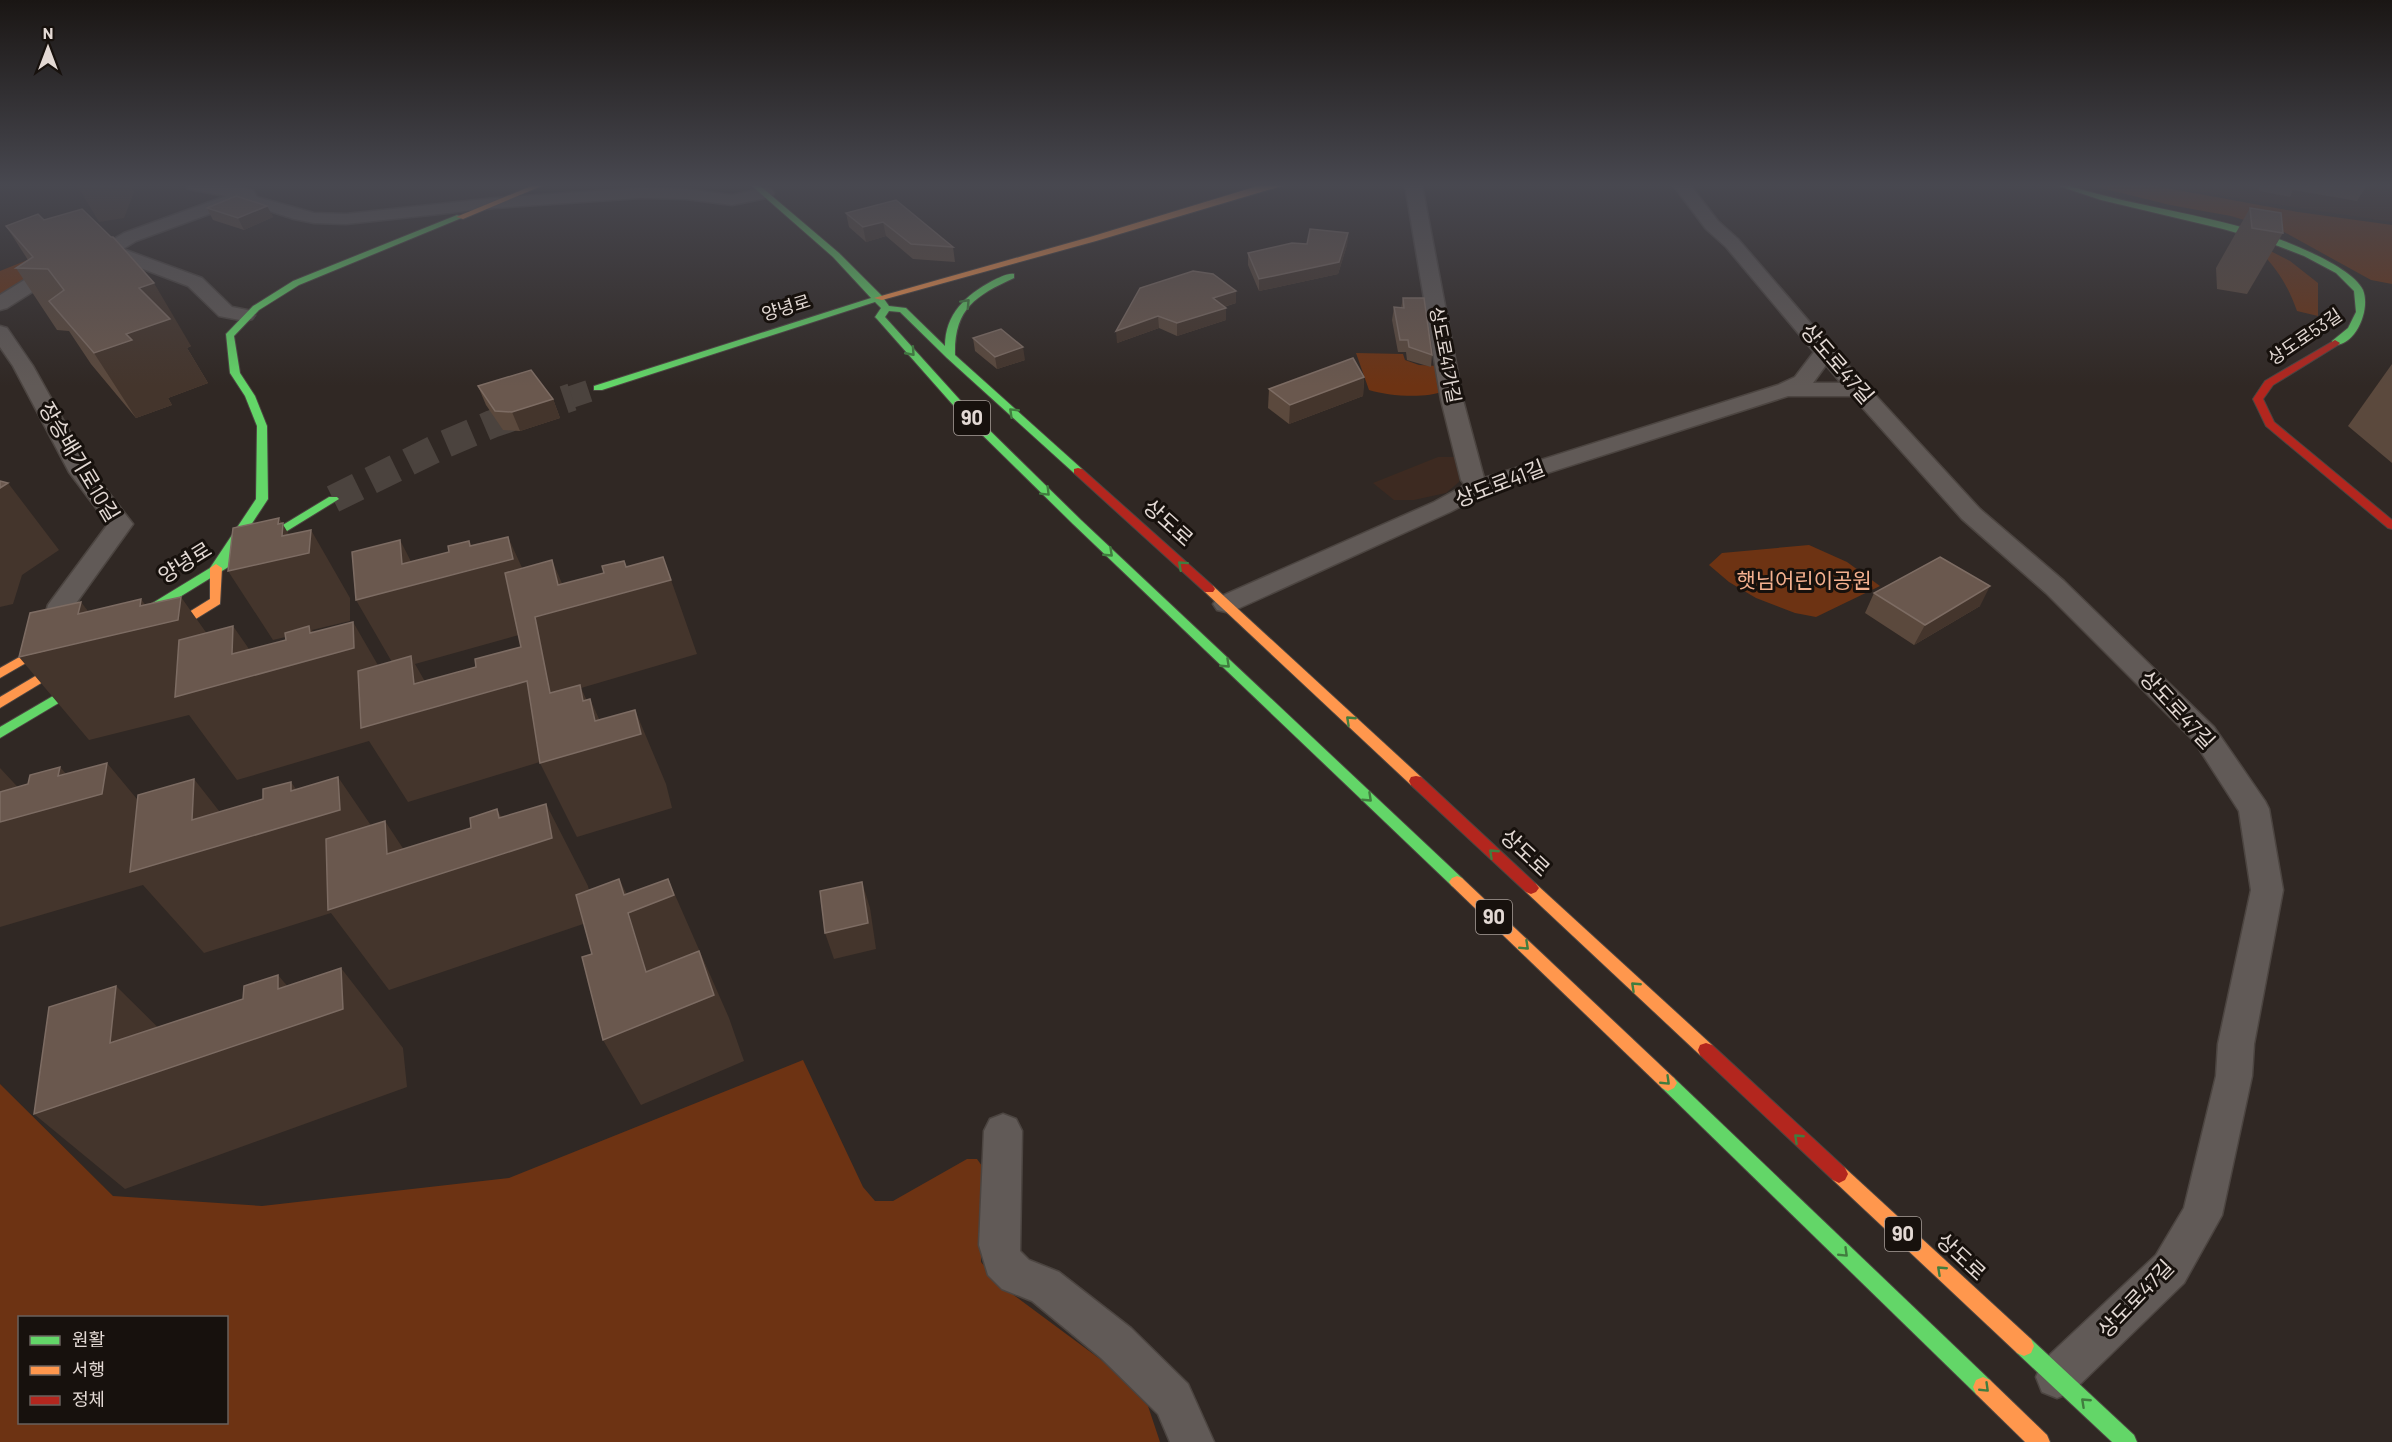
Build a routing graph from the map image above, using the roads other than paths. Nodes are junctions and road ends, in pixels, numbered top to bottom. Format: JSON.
{"nodes":[{"id":1,"x":103,"y":252,"type":"edge"},
{"id":2,"x":115,"y":252,"type":"edge"},
{"id":3,"x":371,"y":252,"type":"edge"},
{"id":4,"x":833,"y":252,"type":"edge"},
{"id":5,"x":1047,"y":252,"type":"edge"},
{"id":6,"x":1066,"y":252,"type":"edge"},
{"id":7,"x":1425,"y":252,"type":"edge"},
{"id":8,"x":1740,"y":252,"type":"edge"},
{"id":9,"x":2303,"y":252,"type":"edge"},
{"id":10,"x":883,"y":303,"type":"junction"},
{"id":11,"x":0,"y":304,"type":"edge"},
{"id":12,"x":245,"y":315,"type":"junction"},
{"id":13,"x":0,"y":332,"type":"edge"},
{"id":14,"x":1825,"y":352,"type":"junction"},
{"id":15,"x":950,"y":356,"type":"junction"},
{"id":16,"x":598,"y":388,"type":"tunnel mouth"},
{"id":17,"x":1857,"y":389,"type":"junction"},
{"id":18,"x":1786,"y":390,"type":"junction"},
{"id":19,"x":1480,"y":487,"type":"junction"},
{"id":20,"x":262,"y":499,"type":"junction"},
{"id":21,"x":2392,"y":526,"type":"edge"},
{"id":22,"x":216,"y":568,"type":"junction"},
{"id":23,"x":183,"y":576,"type":"dead end"},
{"id":24,"x":1226,"y":604,"type":"junction"},
{"id":25,"x":64,"y":625,"type":"joint"},
{"id":26,"x":118,"y":630,"type":"edge"},
{"id":27,"x":147,"y":643,"type":"edge"},
{"id":28,"x":88,"y":648,"type":"edge"},
{"id":29,"x":108,"y":667,"type":"edge"},
{"id":30,"x":0,"y":674,"type":"edge"},
{"id":31,"x":0,"y":703,"type":"edge"},
{"id":32,"x":0,"y":733,"type":"edge"},
{"id":33,"x":1004,"y":1131,"type":"dead end"},
{"id":34,"x":2057,"y":1377,"type":"junction"},
{"id":35,"x":1191,"y":1442,"type":"edge"},
{"id":36,"x":2040,"y":1442,"type":"edge"},
{"id":37,"x":2127,"y":1442,"type":"edge"}],
"edges":[{"from":1,"to":11,"type":"street"},
{"from":2,"to":12,"type":"street"},
{"from":3,"to":12,"type":"main road"},
{"from":4,"to":10,"type":"main road","name":"상도로","number":"90"},
{"from":5,"to":10,"type":"main road","name":"양녕로"},
{"from":15,"to":6,"type":"main road","one_way":true},
{"from":7,"to":19,"type":"street","name":"상도로41가길"},
{"from":8,"to":14,"type":"street","name":"상도로47길"},
{"from":9,"to":21,"type":"main road","name":"상도로53길"},
{"from":10,"to":15,"type":"main road","name":"상도로","number":"90"},
{"from":10,"to":16,"type":"main road","name":"양녕로"},
{"from":10,"to":36,"type":"main road","name":"상도로","number":"90","one_way":true},
{"from":12,"to":20,"type":"main road"},
{"from":13,"to":25,"type":"street","name":"장승배기로10길"},
{"from":14,"to":17,"type":"street","name":"상도로47길"},
{"from":14,"to":18,"type":"street","name":"상도로41길"},
{"from":24,"to":15,"type":"main road","name":"상도로","number":"90","one_way":true},
{"from":17,"to":18,"type":"street","name":"상도로41길"},
{"from":17,"to":34,"type":"street","name":"상도로47길"},
{"from":18,"to":19,"type":"street","name":"상도로41길"},
{"from":19,"to":24,"type":"street","name":"상도로41길"},
{"from":20,"to":22,"type":"main road"},
{"from":20,"to":22,"type":"main road","name":"양녕로"},
{"from":22,"to":23,"type":"main road"},
{"from":22,"to":26,"type":"main road","name":"양녕로"},
{"from":22,"to":27,"type":"main road"},
{"from":34,"to":24,"type":"main road","name":"상도로","number":"90","one_way":true},
{"from":25,"to":30,"type":"main road"},
{"from":28,"to":31,"type":"main road"},
{"from":29,"to":32,"type":"main road"},
{"from":33,"to":35,"type":"street"},
{"from":37,"to":34,"type":"main road","name":"상도로","number":"90","one_way":true}]}
